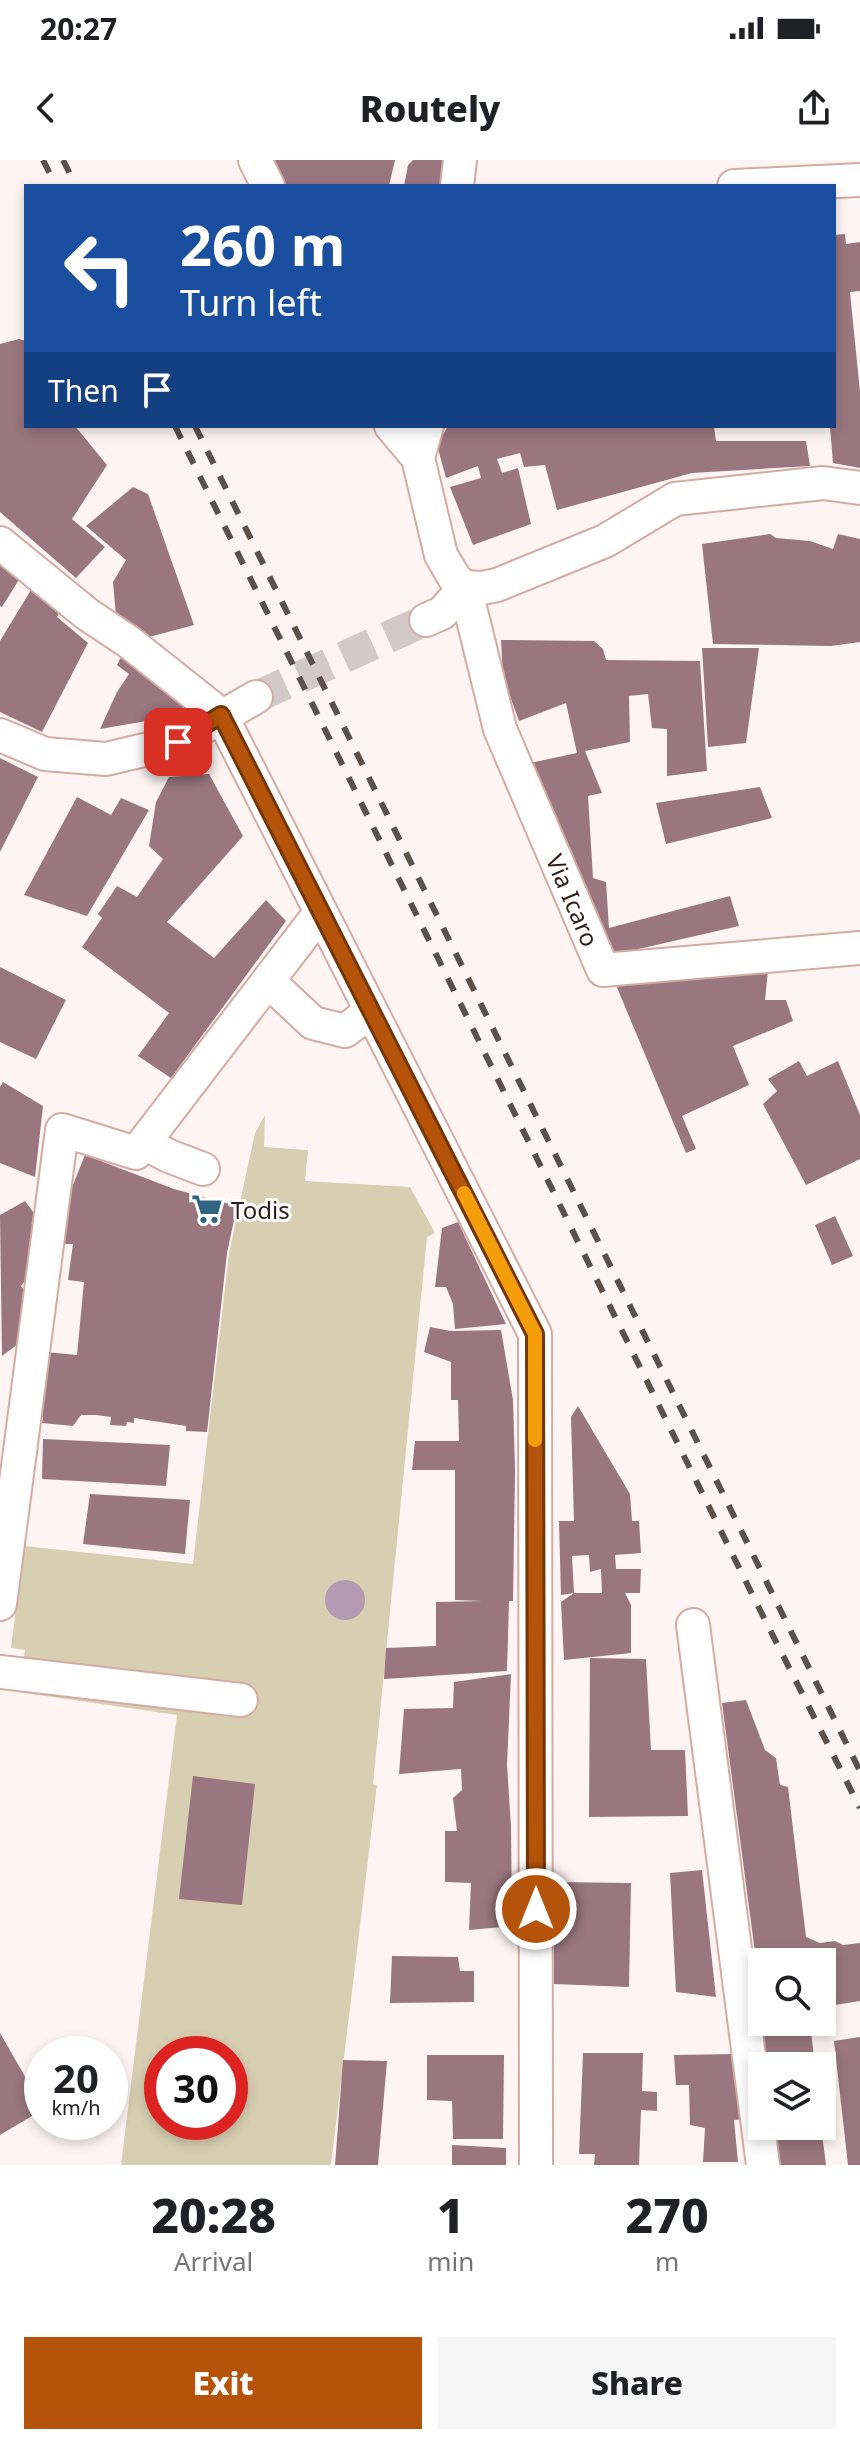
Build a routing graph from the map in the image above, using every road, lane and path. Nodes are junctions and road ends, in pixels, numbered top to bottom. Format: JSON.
{"nodes":[{"id":1,"x":255,"y":160,"type":"edge"},
{"id":2,"x":460,"y":160,"type":"edge"},
{"id":3,"x":860,"y":180,"type":"edge"},
{"id":4,"x":267,"y":184,"type":"edge"},
{"id":5,"x":457,"y":184,"type":"edge"},
{"id":6,"x":776,"y":184,"type":"edge"},
{"id":7,"x":393,"y":428,"type":"edge"},
{"id":8,"x":426,"y":428,"type":"edge"},
{"id":9,"x":418,"y":458,"type":"junction"},
{"id":10,"x":860,"y":488,"type":"edge"},
{"id":11,"x":0,"y":543,"type":"edge"},
{"id":12,"x":465,"y":587,"type":"junction"},
{"id":13,"x":426,"y":620,"type":"tunnel mouth"},
{"id":14,"x":256,"y":697,"type":"tunnel mouth"},
{"id":15,"x":221,"y":715,"type":"junction"},
{"id":16,"x":0,"y":735,"type":"edge"},
{"id":17,"x":320,"y":913,"type":"junction"},
{"id":18,"x":860,"y":948,"type":"edge"},
{"id":19,"x":268,"y":981,"type":"junction"},
{"id":20,"x":371,"y":1011,"type":"junction"},
{"id":21,"x":144,"y":1143,"type":"junction"},
{"id":22,"x":203,"y":1169,"type":"dead end"},
{"id":23,"x":0,"y":1604,"type":"edge"},
{"id":24,"x":693,"y":1625,"type":"dead end"},
{"id":25,"x":10,"y":1673,"type":"edge"},
{"id":26,"x":241,"y":1700,"type":"dead end"},
{"id":27,"x":536,"y":2165,"type":"edge"},
{"id":28,"x":763,"y":2165,"type":"edge"}],
"edges":[{"from":1,"to":4,"type":"street"},
{"from":2,"to":5,"type":"street"},
{"from":3,"to":6,"type":"street"},
{"from":7,"to":9,"type":"street"},
{"from":8,"to":9,"type":"street"},
{"from":9,"to":12,"type":"street"},
{"from":10,"to":12,"type":"street"},
{"from":11,"to":15,"type":"street"},
{"from":12,"to":13,"type":"street"},
{"from":12,"to":18,"type":"street","name":"Via Icaro"},
{"from":14,"to":15,"type":"street"},
{"from":15,"to":16,"type":"street"},
{"from":15,"to":17,"type":"street"},
{"from":17,"to":19,"type":"street"},
{"from":17,"to":20,"type":"street"},
{"from":19,"to":20,"type":"street"},
{"from":19,"to":21,"type":"street"},
{"from":20,"to":27,"type":"street"},
{"from":21,"to":22,"type":"street"},
{"from":21,"to":23,"type":"street"},
{"from":24,"to":28,"type":"street"},
{"from":25,"to":26,"type":"street"}]}
